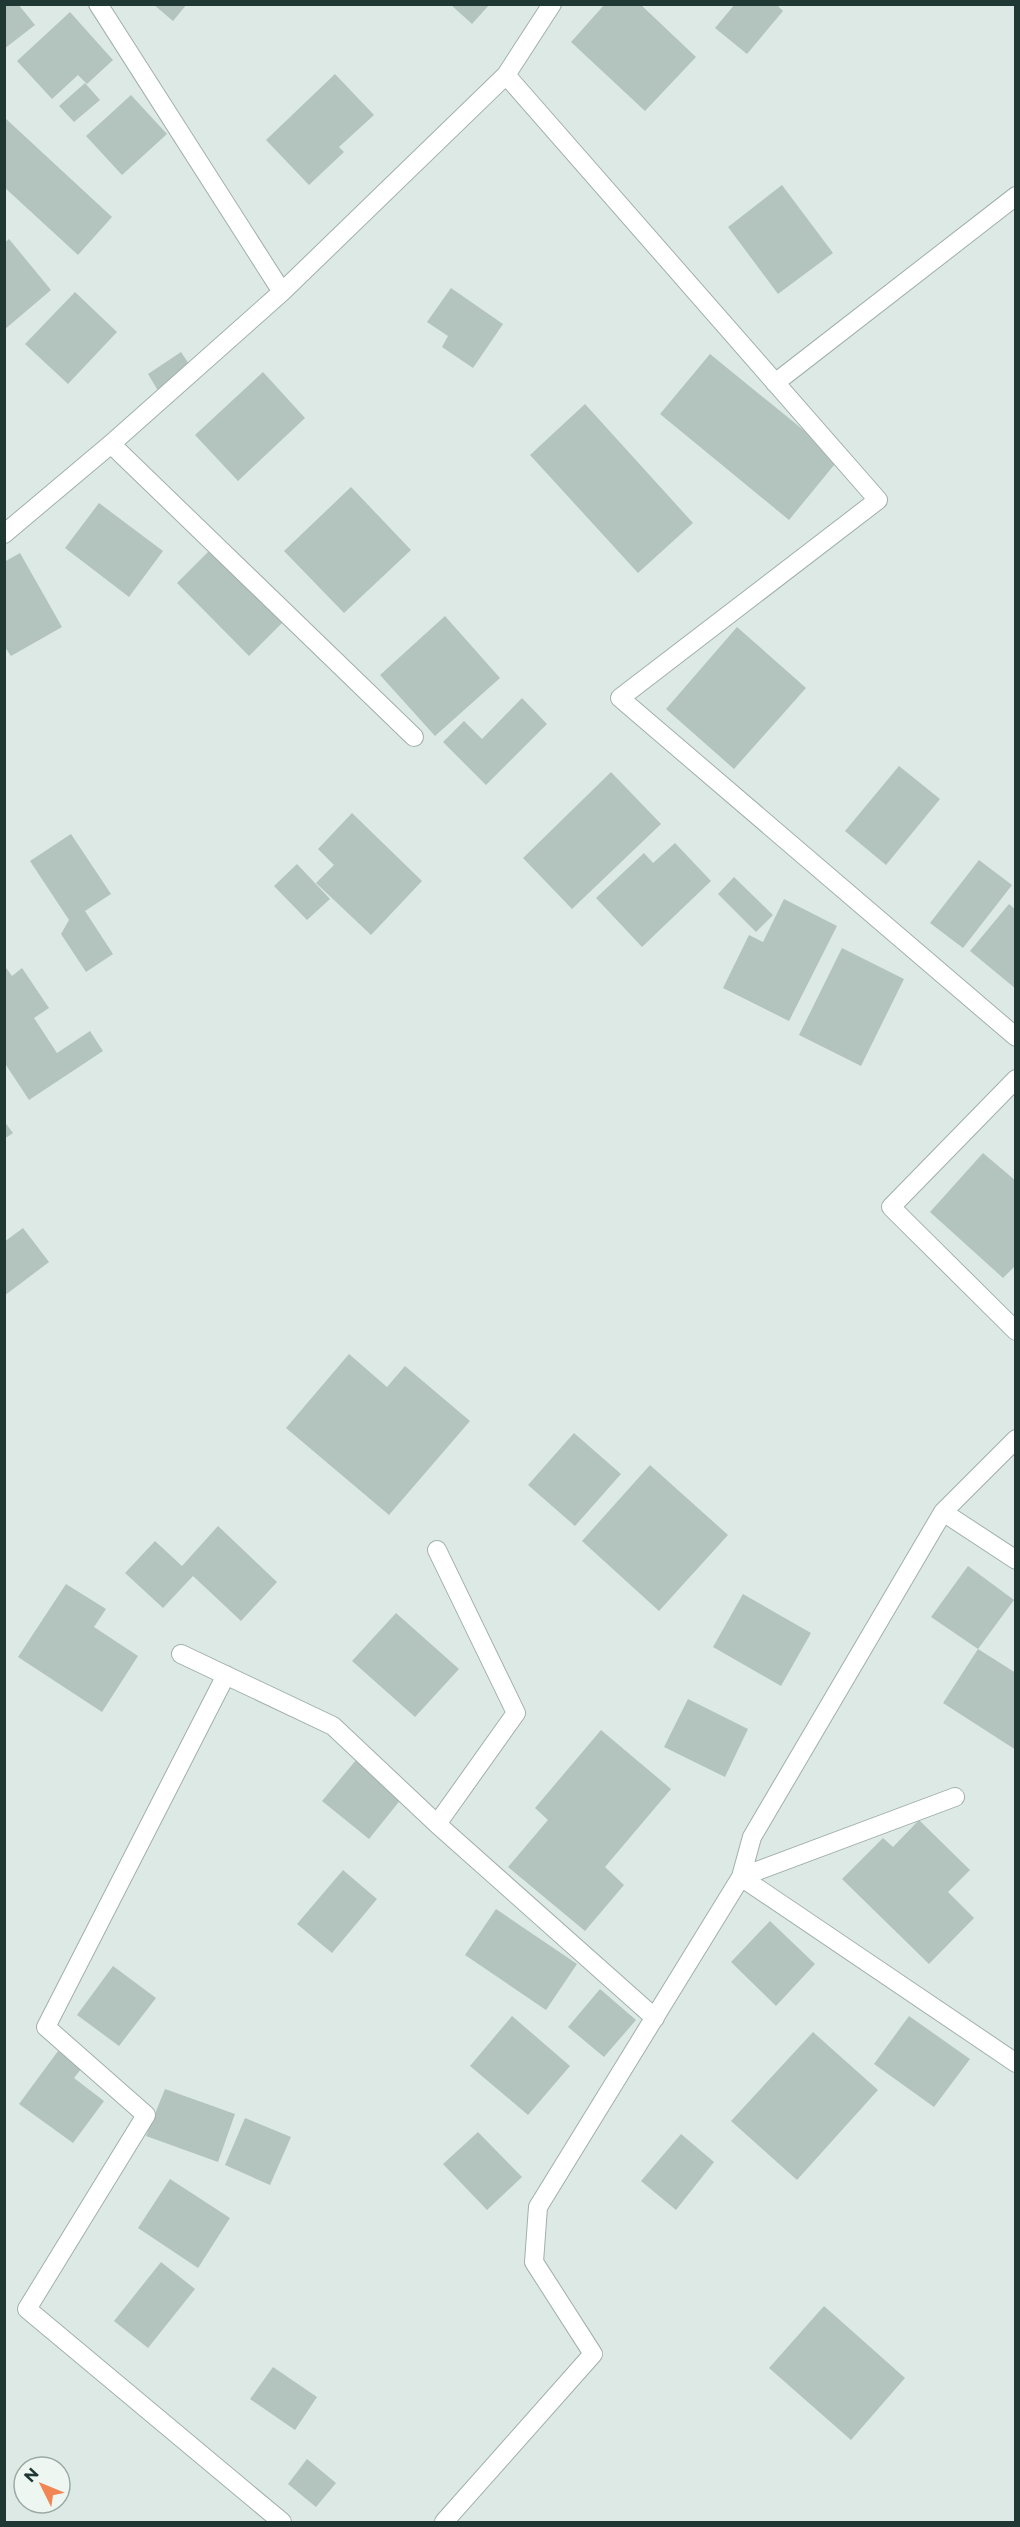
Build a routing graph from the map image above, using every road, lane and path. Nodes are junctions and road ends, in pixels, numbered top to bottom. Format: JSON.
{"nodes":[{"id":1,"x":98,"y":4,"type":"edge"},
{"id":2,"x":552,"y":4,"type":"edge"},
{"id":3,"x":506,"y":75,"type":"junction"},
{"id":4,"x":1016,"y":196,"type":"edge"},
{"id":5,"x":282,"y":292,"type":"junction"},
{"id":6,"x":775,"y":382,"type":"junction"},
{"id":7,"x":111,"y":444,"type":"junction"},
{"id":8,"x":4,"y":534,"type":"edge"},
{"id":9,"x":414,"y":737,"type":"dead end"},
{"id":10,"x":1016,"y":1037,"type":"edge"},
{"id":11,"x":1016,"y":1079,"type":"edge"},
{"id":12,"x":1016,"y":1331,"type":"edge"},
{"id":13,"x":1016,"y":1440,"type":"edge"},
{"id":14,"x":943,"y":1512,"type":"junction"},
{"id":15,"x":437,"y":1550,"type":"dead end"},
{"id":16,"x":1016,"y":1560,"type":"edge"},
{"id":17,"x":181,"y":1654,"type":"dead end"},
{"id":18,"x":226,"y":1675,"type":"junction"},
{"id":19,"x":955,"y":1797,"type":"dead end"},
{"id":20,"x":437,"y":1824,"type":"junction"},
{"id":21,"x":741,"y":1877,"type":"junction"},
{"id":22,"x":655,"y":2018,"type":"junction"},
{"id":23,"x":1016,"y":2064,"type":"edge"},
{"id":24,"x":282,"y":2523,"type":"edge"},
{"id":25,"x":444,"y":2523,"type":"edge"}],
"edges":[{"from":1,"to":5,"type":"street"},
{"from":2,"to":3,"type":"street"},
{"from":3,"to":5,"type":"street"},
{"from":3,"to":6,"type":"street"},
{"from":4,"to":6,"type":"street"},
{"from":5,"to":7,"type":"street"},
{"from":6,"to":10,"type":"street"},
{"from":7,"to":8,"type":"street"},
{"from":7,"to":9,"type":"street"},
{"from":11,"to":12,"type":"street"},
{"from":13,"to":14,"type":"street"},
{"from":14,"to":16,"type":"street"},
{"from":14,"to":21,"type":"street"},
{"from":15,"to":20,"type":"street"},
{"from":17,"to":18,"type":"street"},
{"from":18,"to":20,"type":"street"},
{"from":18,"to":24,"type":"street"},
{"from":19,"to":21,"type":"street"},
{"from":20,"to":22,"type":"street"},
{"from":21,"to":22,"type":"street"},
{"from":21,"to":23,"type":"street"},
{"from":22,"to":25,"type":"street"}]}
